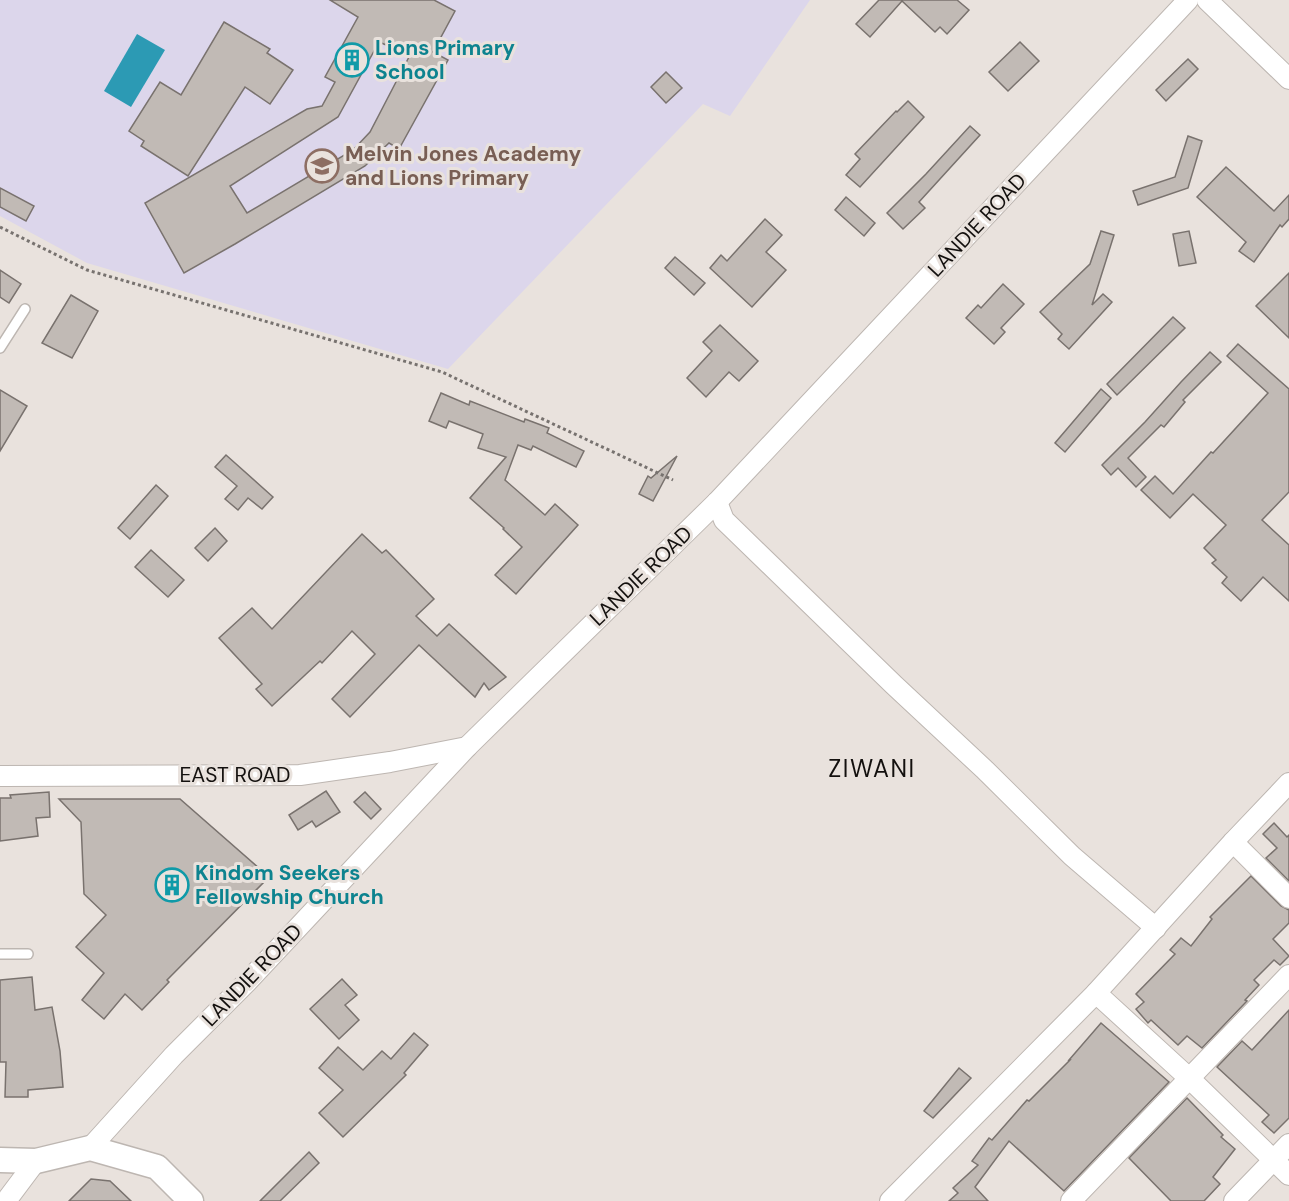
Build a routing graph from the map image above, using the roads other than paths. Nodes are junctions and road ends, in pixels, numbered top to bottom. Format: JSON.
{"nodes":[{"id":1,"x":1188,"y":0,"type":"edge"},
{"id":2,"x":1207,"y":0,"type":"edge"},
{"id":3,"x":1289,"y":80,"type":"edge"},
{"id":4,"x":25,"y":309,"type":"dead end"},
{"id":5,"x":0,"y":348,"type":"edge"},
{"id":6,"x":717,"y":502,"type":"junction"},
{"id":7,"x":467,"y":747,"type":"junction"},
{"id":8,"x":0,"y":776,"type":"edge"},
{"id":9,"x":1289,"y":783,"type":"edge"},
{"id":10,"x":1233,"y":842,"type":"junction"},
{"id":11,"x":1289,"y":898,"type":"edge"},
{"id":12,"x":1156,"y":928,"type":"junction"},
{"id":13,"x":0,"y":954,"type":"edge"},
{"id":14,"x":28,"y":954,"type":"dead end"},
{"id":15,"x":1289,"y":975,"type":"edge"},
{"id":16,"x":1096,"y":993,"type":"junction"},
{"id":17,"x":1189,"y":1078,"type":"junction"},
{"id":18,"x":1289,"y":1144,"type":"edge"},
{"id":19,"x":90,"y":1148,"type":"junction"},
{"id":20,"x":0,"y":1160,"type":"edge"},
{"id":21,"x":1273,"y":1160,"type":"junction"},
{"id":22,"x":36,"y":1161,"type":"junction"},
{"id":23,"x":1289,"y":1175,"type":"edge"},
{"id":24,"x":6,"y":1201,"type":"edge"},
{"id":25,"x":192,"y":1201,"type":"edge"},
{"id":26,"x":890,"y":1201,"type":"edge"},
{"id":27,"x":1071,"y":1201,"type":"edge"},
{"id":28,"x":1234,"y":1201,"type":"edge"}],
"edges":[{"from":1,"to":6,"type":"street","name":"LANDIE ROAD"},
{"from":2,"to":3,"type":"street"},
{"from":4,"to":5,"type":"lane"},
{"from":6,"to":7,"type":"street","name":"LANDIE ROAD"},
{"from":6,"to":12,"type":"street"},
{"from":7,"to":8,"type":"street","name":"EAST ROAD"},
{"from":7,"to":19,"type":"street","name":"LANDIE ROAD"},
{"from":9,"to":10,"type":"street"},
{"from":10,"to":11,"type":"street"},
{"from":10,"to":12,"type":"street"},
{"from":12,"to":16,"type":"street"},
{"from":13,"to":14,"type":"lane"},
{"from":15,"to":17,"type":"street"},
{"from":16,"to":17,"type":"street"},
{"from":16,"to":26,"type":"street"},
{"from":17,"to":21,"type":"street"},
{"from":17,"to":27,"type":"street"},
{"from":18,"to":21,"type":"street"},
{"from":19,"to":22,"type":"street"},
{"from":19,"to":25,"type":"street"},
{"from":20,"to":22,"type":"street"},
{"from":21,"to":23,"type":"street"},
{"from":21,"to":28,"type":"street"},
{"from":22,"to":24,"type":"street"}]}
